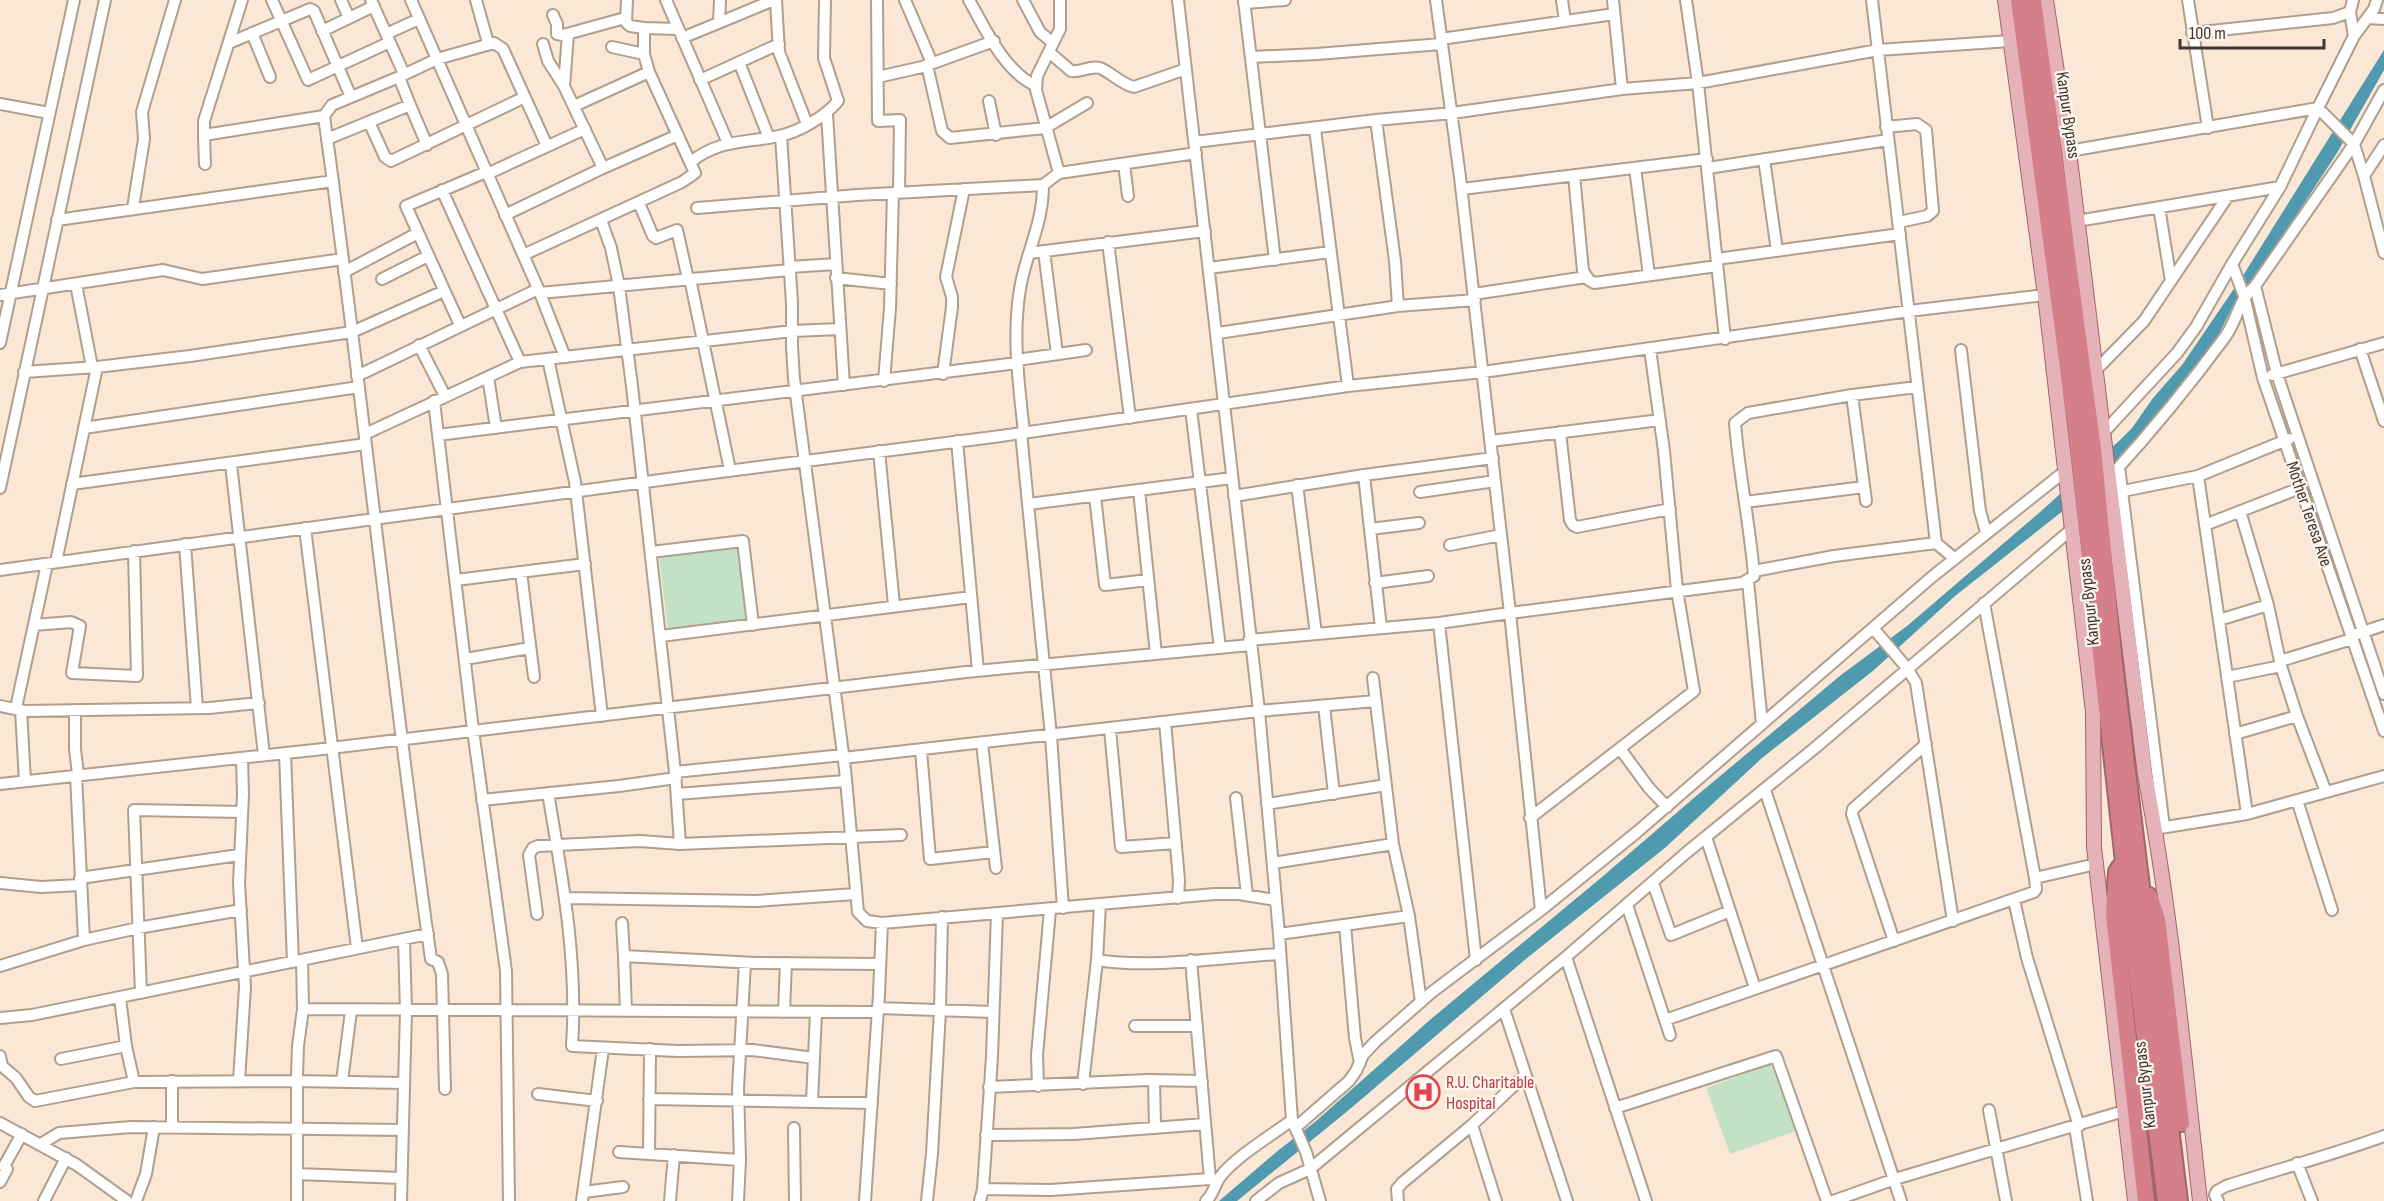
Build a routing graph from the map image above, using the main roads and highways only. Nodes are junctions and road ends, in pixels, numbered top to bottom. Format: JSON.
{"nodes":[{"id":1,"x":2005,"y":0,"type":"edge"},
{"id":2,"x":2019,"y":0,"type":"edge"},
{"id":3,"x":2033,"y":0,"type":"edge"},
{"id":4,"x":2046,"y":0,"type":"edge"},
{"id":5,"x":2124,"y":859,"type":"junction"},
{"id":6,"x":2139,"y":870,"type":"junction"},
{"id":7,"x":2135,"y":1201,"type":"edge"},
{"id":8,"x":2146,"y":1201,"type":"edge"},
{"id":9,"x":2166,"y":1201,"type":"edge"},
{"id":10,"x":2179,"y":1201,"type":"edge"},
{"id":11,"x":2191,"y":1201,"type":"edge"},
{"id":12,"x":2200,"y":1201,"type":"edge"}],
"edges":[{"from":1,"to":7,"type":"main road"},
{"from":2,"to":5,"type":"highway","name":"Kanpur Bypass"},
{"from":3,"to":6,"type":"highway","name":"Kanpur Bypass"},
{"from":4,"to":12,"type":"main road"},
{"from":5,"to":8,"type":"highway"},
{"from":5,"to":9,"type":"highway","name":"Kanpur Bypass"},
{"from":6,"to":10,"type":"highway","name":"Kanpur Bypass"},
{"from":6,"to":11,"type":"highway"}]}
